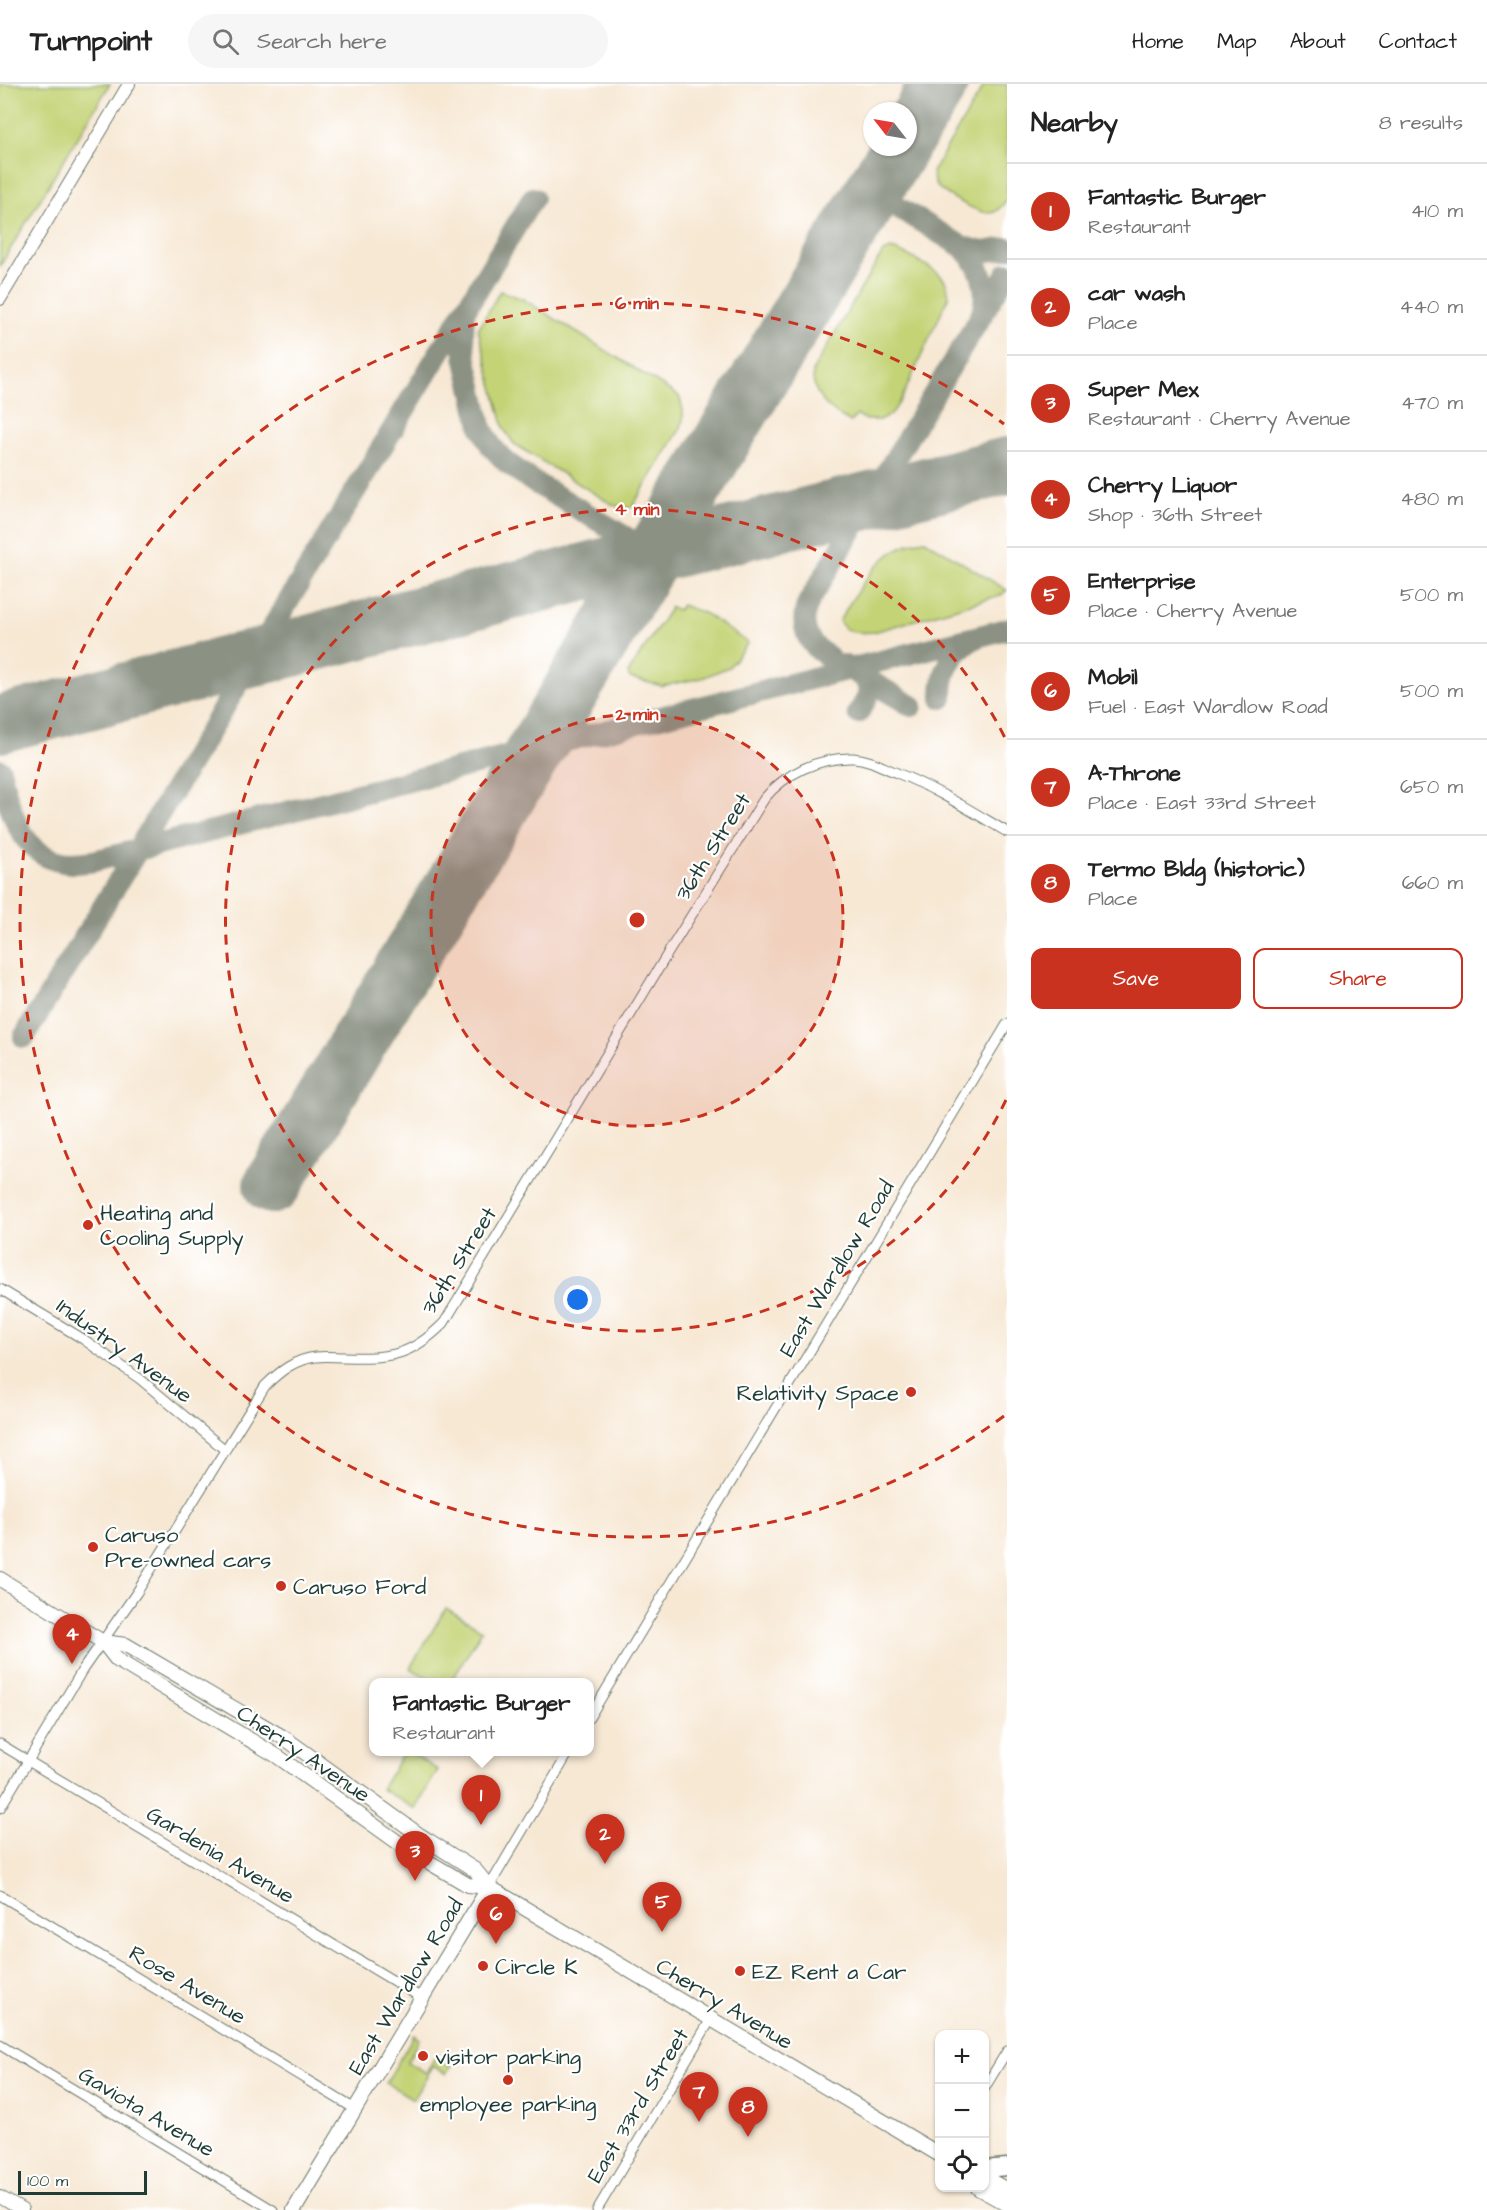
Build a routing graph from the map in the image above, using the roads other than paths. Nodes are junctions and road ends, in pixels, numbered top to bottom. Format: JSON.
{"nodes":[{"id":1,"x":129,"y":84,"type":"edge"},
{"id":2,"x":0,"y":299,"type":"edge"},
{"id":3,"x":1007,"y":832,"type":"edge"},
{"id":4,"x":1007,"y":1024,"type":"edge"},
{"id":5,"x":0,"y":1289,"type":"edge"},
{"id":6,"x":224,"y":1449,"type":"junction"},
{"id":7,"x":0,"y":1579,"type":"edge"},
{"id":8,"x":103,"y":1642,"type":"junction"},
{"id":9,"x":594,"y":1710,"type":"edge"},
{"id":10,"x":0,"y":1744,"type":"edge"},
{"id":11,"x":567,"y":1756,"type":"edge"},
{"id":12,"x":28,"y":1761,"type":"junction"},
{"id":13,"x":0,"y":1808,"type":"edge"},
{"id":14,"x":489,"y":1887,"type":"junction"},
{"id":15,"x":0,"y":1895,"type":"edge"},
{"id":16,"x":422,"y":1998,"type":"junction"},
{"id":17,"x":711,"y":2019,"type":"junction"},
{"id":18,"x":0,"y":2046,"type":"edge"},
{"id":19,"x":1007,"y":2051,"type":"edge"},
{"id":20,"x":987,"y":2084,"type":"edge"},
{"id":21,"x":355,"y":2109,"type":"junction"},
{"id":22,"x":935,"y":2153,"type":"edge"},
{"id":23,"x":1007,"y":2167,"type":"edge"},
{"id":24,"x":989,"y":2169,"type":"edge"},
{"id":25,"x":989,"y":2180,"type":"edge"},
{"id":26,"x":1007,"y":2190,"type":"edge"},
{"id":27,"x":987,"y":2192,"type":"edge"},
{"id":28,"x":0,"y":2197,"type":"edge"},
{"id":29,"x":1007,"y":2204,"type":"edge"},
{"id":30,"x":22,"y":2210,"type":"edge"},
{"id":31,"x":273,"y":2210,"type":"edge"},
{"id":32,"x":294,"y":2210,"type":"edge"},
{"id":33,"x":597,"y":2210,"type":"edge"}],
"edges":[{"from":1,"to":2,"type":"street"},
{"from":3,"to":6,"type":"street","name":"36th Street"},
{"from":4,"to":9,"type":"street","name":"East Wardlow Road"},
{"from":5,"to":6,"type":"street","name":"Industry Avenue"},
{"from":6,"to":8,"type":"street","name":"36th Street"},
{"from":7,"to":8,"type":"main road","name":"Cherry Avenue"},
{"from":8,"to":12,"type":"street","name":"36th Street"},
{"from":8,"to":14,"type":"main road","name":"Cherry Avenue"},
{"from":10,"to":12,"type":"street","name":"Gardenia Avenue"},
{"from":11,"to":14,"type":"street","name":"East Wardlow Road"},
{"from":12,"to":13,"type":"street","name":"36th Street"},
{"from":12,"to":16,"type":"street","name":"Gardenia Avenue"},
{"from":14,"to":16,"type":"main road","name":"East Wardlow Road"},
{"from":14,"to":17,"type":"main road","name":"Cherry Avenue"},
{"from":15,"to":21,"type":"street","name":"Rose Avenue"},
{"from":16,"to":21,"type":"main road","name":"East Wardlow Road"},
{"from":17,"to":22,"type":"main road","name":"Cherry Avenue"},
{"from":17,"to":33,"type":"street","name":"East 33rd Street"},
{"from":18,"to":31,"type":"street","name":"Gaviota Avenue"},
{"from":19,"to":20,"type":"street"},
{"from":21,"to":32,"type":"main road","name":"East Wardlow Road"},
{"from":23,"to":24,"type":"highway"},
{"from":25,"to":26,"type":"main road"},
{"from":27,"to":29,"type":"main road"},
{"from":28,"to":30,"type":"street"}]}
